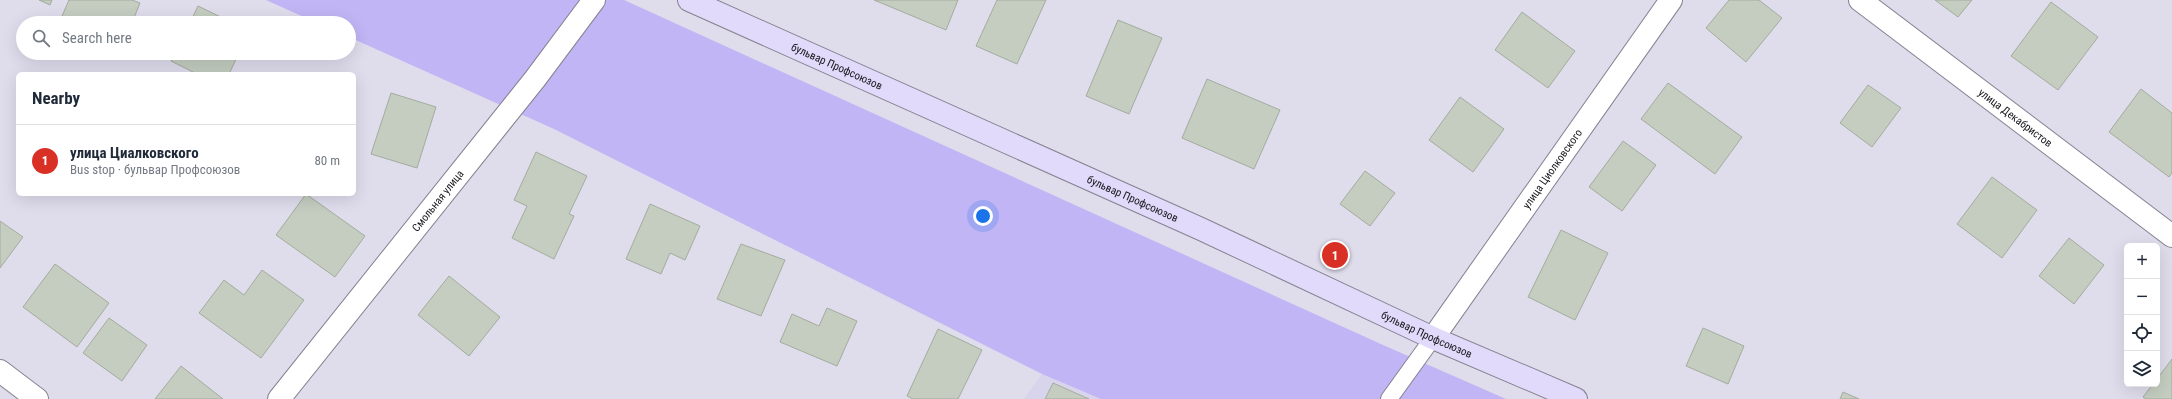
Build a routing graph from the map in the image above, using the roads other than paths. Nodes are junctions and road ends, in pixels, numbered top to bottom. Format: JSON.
{"nodes":[{"id":1,"x":594,"y":0,"type":"edge"},
{"id":2,"x":689,"y":0,"type":"edge"},
{"id":3,"x":1671,"y":0,"type":"edge"},
{"id":4,"x":1860,"y":0,"type":"edge"},
{"id":5,"x":2172,"y":236,"type":"edge"},
{"id":6,"x":1433,"y":338,"type":"junction"},
{"id":7,"x":0,"y":371,"type":"edge"},
{"id":8,"x":37,"y":399,"type":"edge"},
{"id":9,"x":279,"y":399,"type":"edge"},
{"id":10,"x":1389,"y":399,"type":"edge"},
{"id":11,"x":1576,"y":399,"type":"edge"}],
"edges":[{"from":1,"to":9,"type":"street","name":"Смольная улица"},
{"from":2,"to":6,"type":"main road","name":"бульвар Профсоюзов"},
{"from":3,"to":6,"type":"street","name":"улица Циолковского"},
{"from":4,"to":5,"type":"street","name":"улица Декабристов"},
{"from":6,"to":10,"type":"lane"},
{"from":6,"to":11,"type":"main road","name":"бульвар Профсоюзов"},
{"from":7,"to":8,"type":"street"}]}
